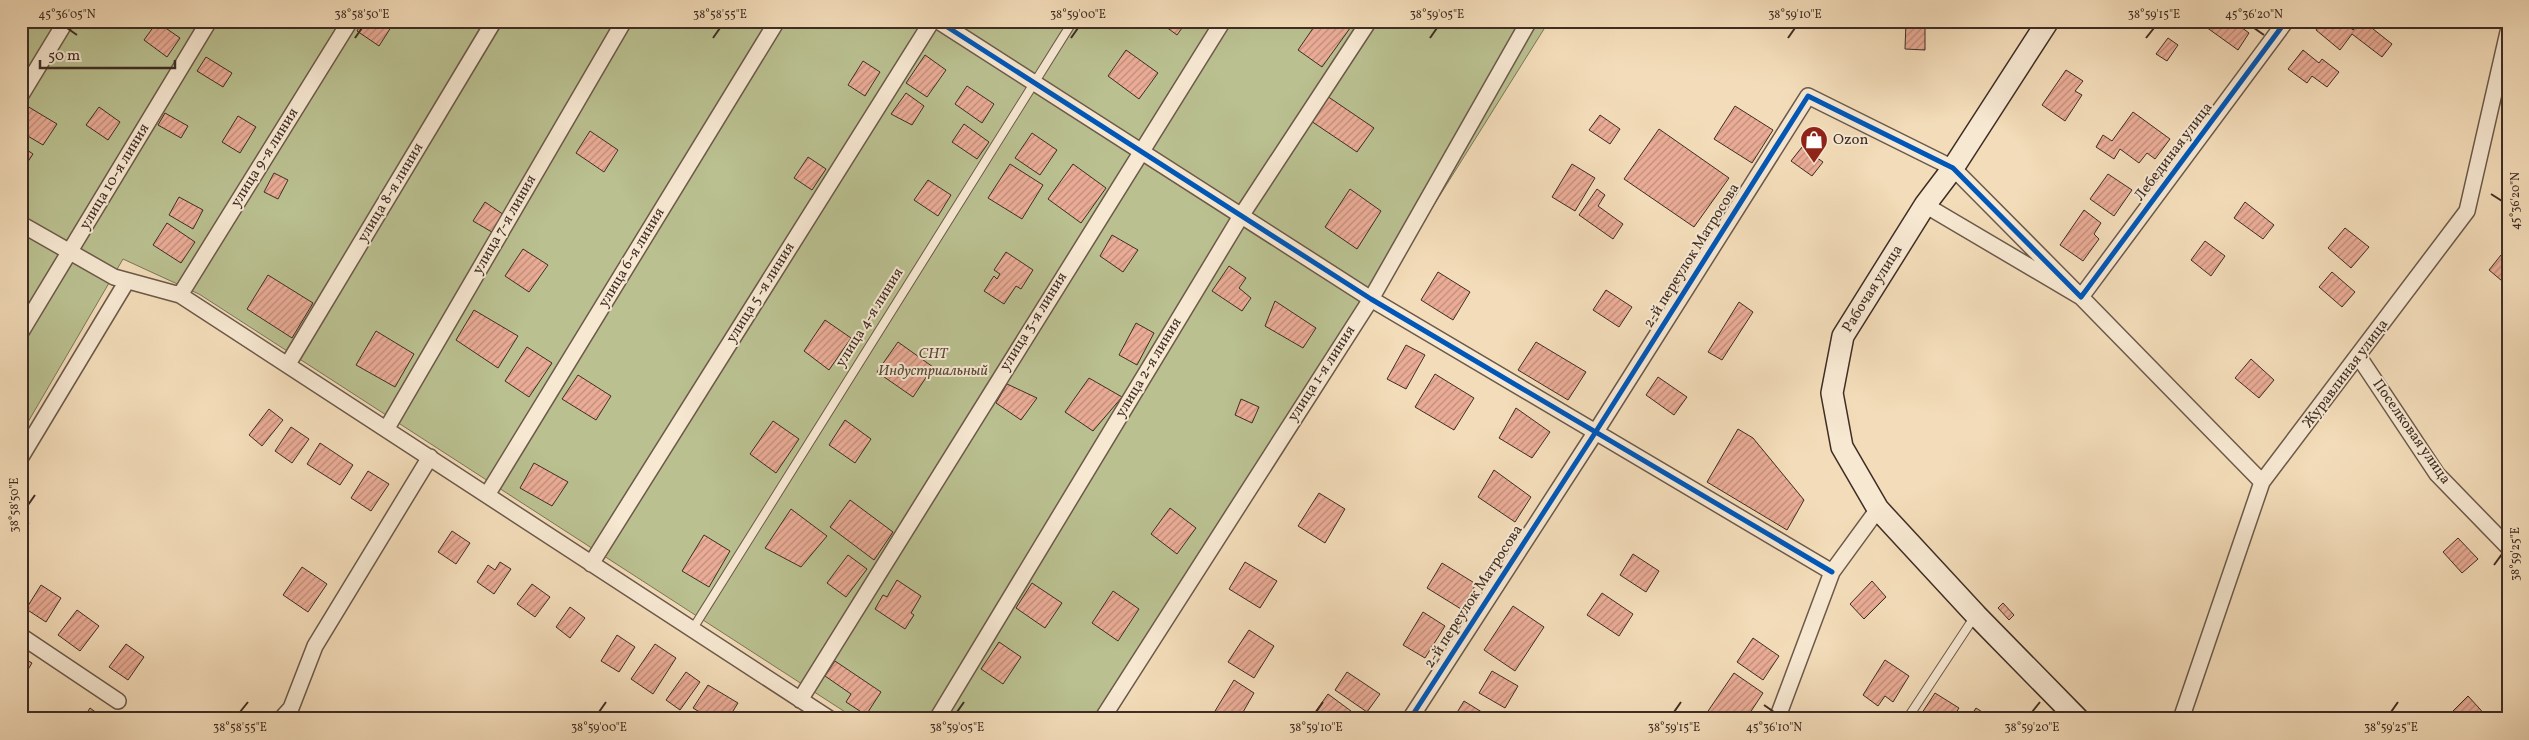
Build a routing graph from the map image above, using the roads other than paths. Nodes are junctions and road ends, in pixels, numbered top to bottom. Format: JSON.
{"nodes":[{"id":1,"x":66,"y":21,"type":"edge"},
{"id":2,"x":209,"y":21,"type":"edge"},
{"id":3,"x":350,"y":21,"type":"edge"},
{"id":4,"x":494,"y":21,"type":"edge"},
{"id":5,"x":624,"y":21,"type":"edge"},
{"id":6,"x":777,"y":21,"type":"edge"},
{"id":7,"x":932,"y":21,"type":"edge"},
{"id":8,"x":938,"y":21,"type":"edge"},
{"id":9,"x":1073,"y":21,"type":"edge"},
{"id":10,"x":1223,"y":21,"type":"edge"},
{"id":11,"x":1369,"y":21,"type":"edge"},
{"id":12,"x":1529,"y":21,"type":"edge"},
{"id":13,"x":2048,"y":21,"type":"edge"},
{"id":14,"x":2286,"y":21,"type":"edge"},
{"id":15,"x":2508,"y":32,"type":"edge"},
{"id":16,"x":1034,"y":82,"type":"junction"},
{"id":17,"x":21,"y":95,"type":"edge"},
{"id":18,"x":1139,"y":152,"type":"junction"},
{"id":19,"x":1953,"y":168,"type":"junction"},
{"id":20,"x":1925,"y":205,"type":"junction"},
{"id":21,"x":1241,"y":216,"type":"junction"},
{"id":22,"x":21,"y":224,"type":"edge"},
{"id":23,"x":70,"y":252,"type":"junction"},
{"id":24,"x":127,"y":280,"type":"junction"},
{"id":25,"x":180,"y":295,"type":"junction"},
{"id":26,"x":2081,"y":296,"type":"junction"},
{"id":27,"x":1370,"y":299,"type":"junction"},
{"id":28,"x":21,"y":332,"type":"edge"},
{"id":29,"x":2359,"y":357,"type":"junction"},
{"id":30,"x":288,"y":364,"type":"junction"},
{"id":31,"x":387,"y":428,"type":"junction"},
{"id":32,"x":1595,"y":433,"type":"junction"},
{"id":33,"x":21,"y":457,"type":"edge"},
{"id":34,"x":430,"y":457,"type":"junction"},
{"id":35,"x":2262,"y":482,"type":"junction"},
{"id":36,"x":487,"y":495,"type":"junction"},
{"id":37,"x":1878,"y":509,"type":"junction"},
{"id":38,"x":2508,"y":547,"type":"edge"},
{"id":39,"x":591,"y":564,"type":"junction"},
{"id":40,"x":1832,"y":572,"type":"junction"},
{"id":41,"x":1976,"y":615,"type":"junction"},
{"id":42,"x":692,"y":631,"type":"junction"},
{"id":43,"x":21,"y":636,"type":"edge"},
{"id":44,"x":800,"y":700,"type":"junction"},
{"id":45,"x":118,"y":701,"type":"dead end"},
{"id":46,"x":281,"y":719,"type":"edge"},
{"id":47,"x":830,"y":719,"type":"edge"},
{"id":48,"x":936,"y":719,"type":"edge"},
{"id":49,"x":1102,"y":719,"type":"edge"},
{"id":50,"x":1410,"y":719,"type":"edge"},
{"id":51,"x":1777,"y":719,"type":"edge"},
{"id":52,"x":1907,"y":719,"type":"edge"},
{"id":53,"x":2078,"y":719,"type":"edge"},
{"id":54,"x":2181,"y":719,"type":"edge"}],
"edges":[{"from":1,"to":17,"type":"street"},
{"from":2,"to":23,"type":"street","name":"улица 10-я линия"},
{"from":3,"to":25,"type":"street","name":"улица 9-я линия"},
{"from":4,"to":30,"type":"street","name":"улица 8-я линия"},
{"from":5,"to":31,"type":"street","name":"улица 7-я линия"},
{"from":6,"to":36,"type":"street","name":"улица 6-я линия"},
{"from":7,"to":39,"type":"street","name":"улица 5 -я линия"},
{"from":8,"to":16,"type":"street"},
{"from":9,"to":16,"type":"lane","name":"улица 4-я линия"},
{"from":10,"to":18,"type":"street","name":"улица 3-я линия"},
{"from":11,"to":21,"type":"street","name":"улица 2-я линия"},
{"from":12,"to":27,"type":"street","name":"улица 1-я линия"},
{"from":13,"to":19,"type":"main road","name":"Рабочая улица"},
{"from":14,"to":26,"type":"street","name":"Лебединая улица"},
{"from":15,"to":29,"type":"street","name":"Журавлиная улица"},
{"from":16,"to":18,"type":"street"},
{"from":16,"to":42,"type":"lane","name":"улица 4-я линия"},
{"from":18,"to":21,"type":"street"},
{"from":18,"to":44,"type":"street","name":"улица 3-я линия"},
{"from":19,"to":20,"type":"main road","name":"Рабочая улица"},
{"from":19,"to":26,"type":"street","name":"2-й переулок Матросова"},
{"from":19,"to":32,"type":"street","name":"2-й переулок Матросова"},
{"from":20,"to":26,"type":"street"},
{"from":20,"to":37,"type":"main road","name":"Рабочая улица"},
{"from":21,"to":27,"type":"street"},
{"from":21,"to":48,"type":"street","name":"улица 2-я линия"},
{"from":22,"to":23,"type":"street"},
{"from":23,"to":24,"type":"street"},
{"from":23,"to":28,"type":"street","name":"улица 10-я линия"},
{"from":24,"to":25,"type":"street"},
{"from":24,"to":33,"type":"street"},
{"from":25,"to":30,"type":"street"},
{"from":26,"to":35,"type":"street"},
{"from":27,"to":32,"type":"street"},
{"from":27,"to":49,"type":"street","name":"улица 1-я линия"},
{"from":29,"to":35,"type":"street","name":"Журавлиная улица"},
{"from":29,"to":38,"type":"street","name":"Поселковая улица"},
{"from":30,"to":31,"type":"street"},
{"from":31,"to":34,"type":"street"},
{"from":32,"to":40,"type":"street"},
{"from":32,"to":50,"type":"street","name":"2-й переулок Матросова"},
{"from":34,"to":36,"type":"street"},
{"from":34,"to":46,"type":"street"},
{"from":35,"to":54,"type":"street","name":"Журавлиная улица"},
{"from":36,"to":39,"type":"street"},
{"from":37,"to":40,"type":"street"},
{"from":37,"to":41,"type":"main road","name":"Рабочая улица"},
{"from":39,"to":42,"type":"street"},
{"from":40,"to":51,"type":"street"},
{"from":41,"to":52,"type":"lane"},
{"from":41,"to":53,"type":"main road","name":"Рабочая улица"},
{"from":42,"to":44,"type":"street"},
{"from":43,"to":45,"type":"street"},
{"from":44,"to":47,"type":"street"}]}
